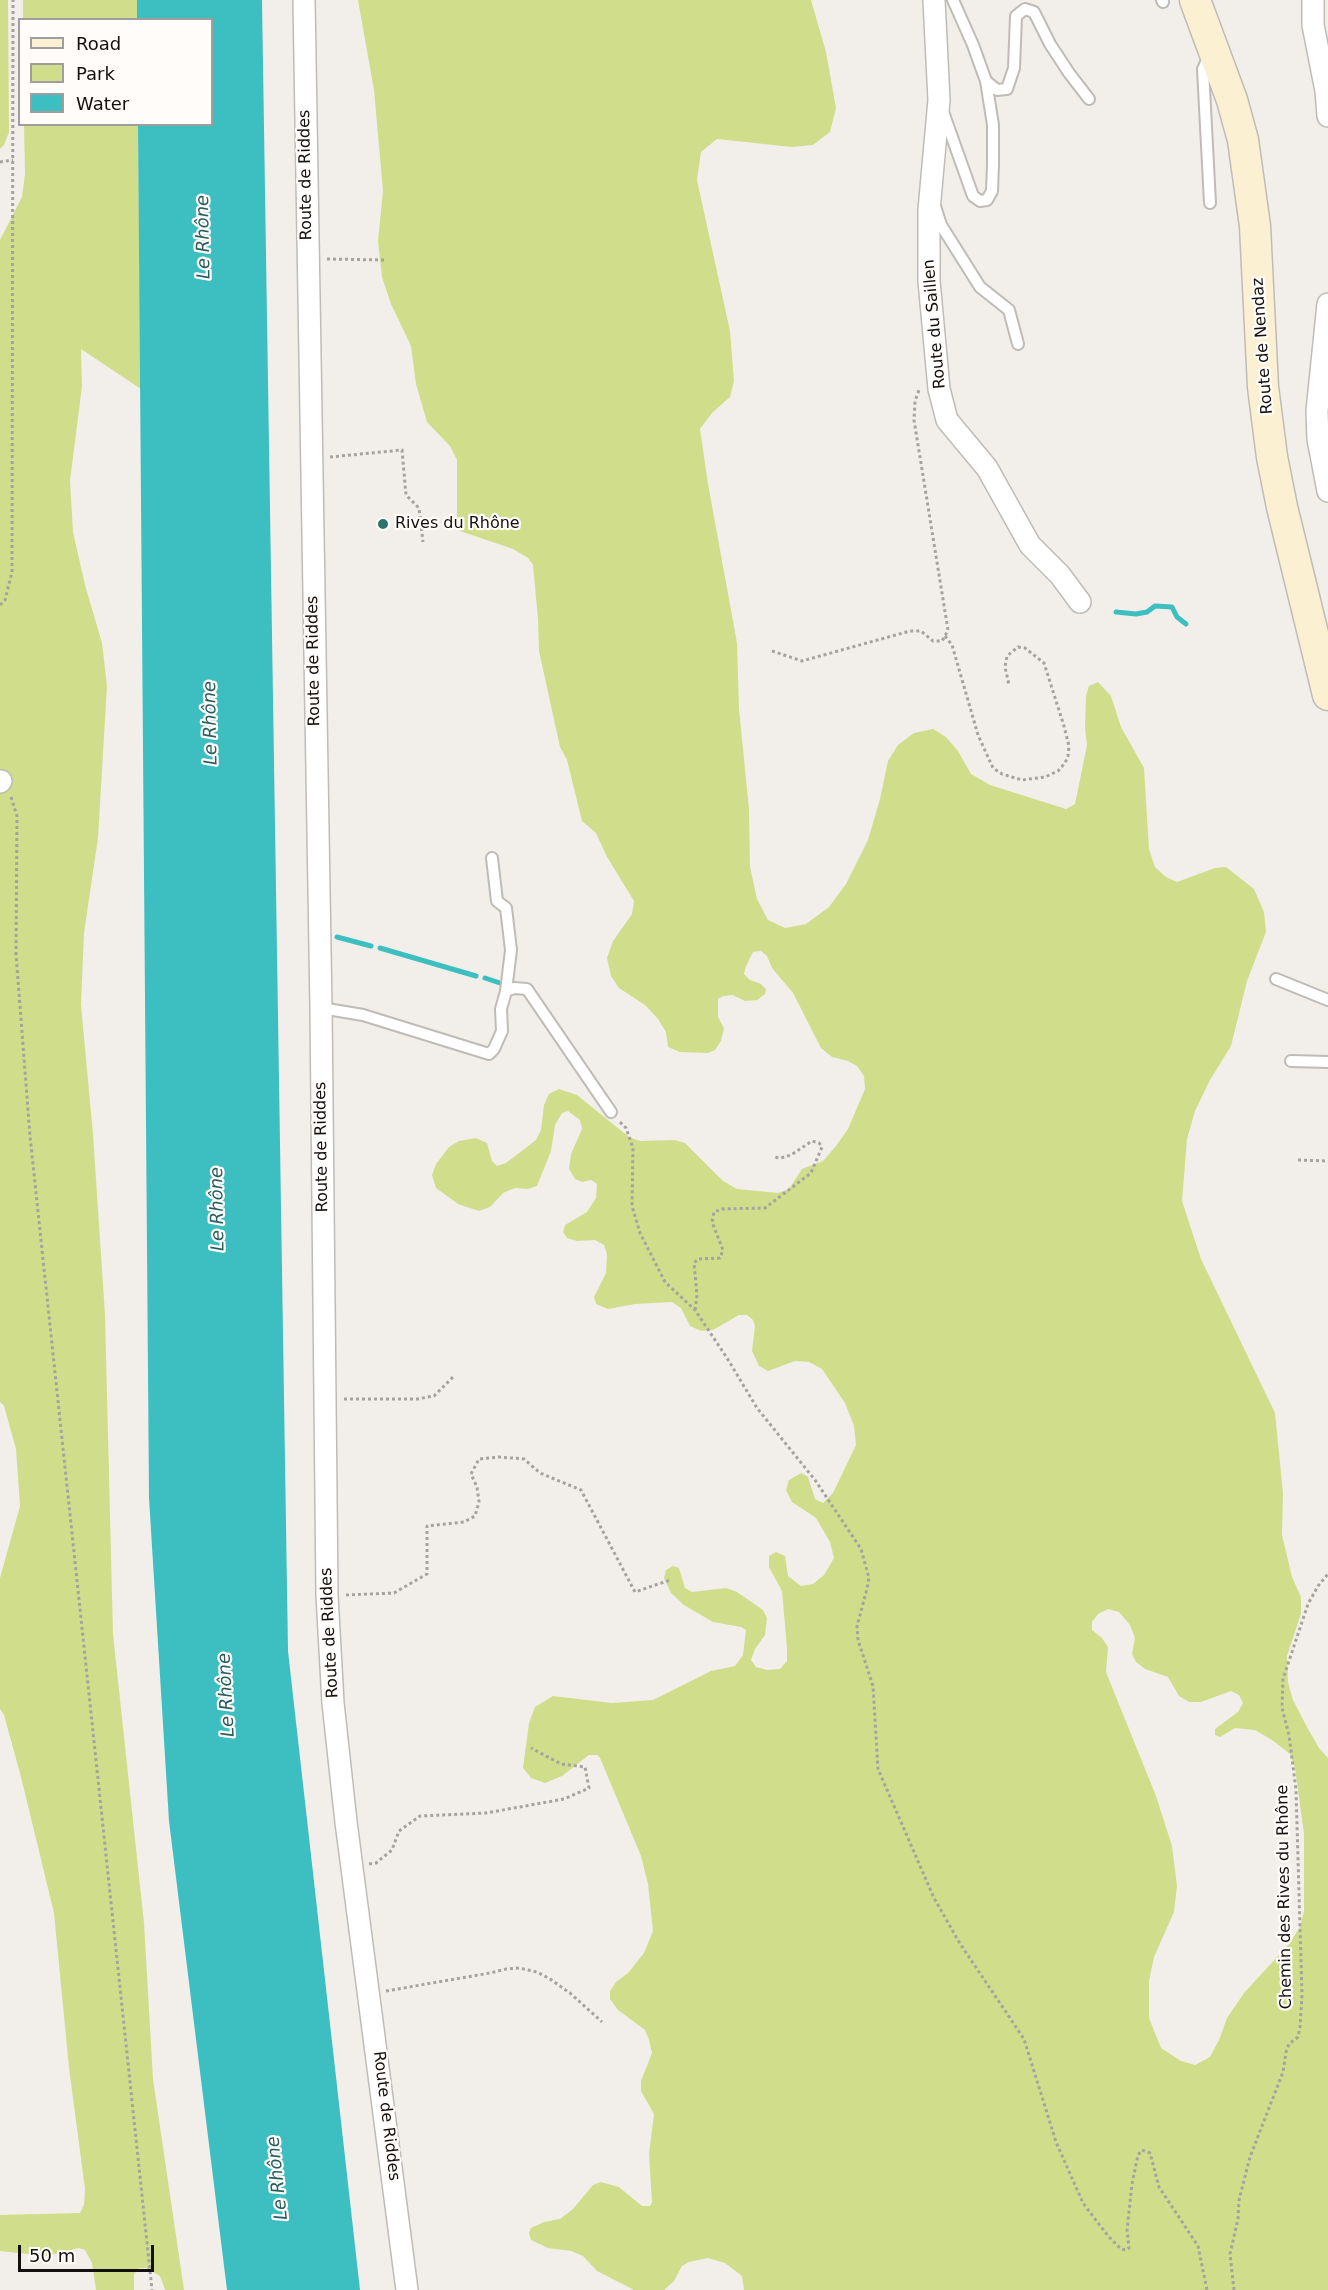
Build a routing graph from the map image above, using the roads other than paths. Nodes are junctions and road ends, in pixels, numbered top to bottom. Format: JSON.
{"nodes":[{"id":1,"x":304,"y":0,"type":"edge"},
{"id":2,"x":934,"y":0,"type":"edge"},
{"id":3,"x":952,"y":0,"type":"edge"},
{"id":4,"x":1195,"y":0,"type":"edge"},
{"id":5,"x":1313,"y":0,"type":"edge"},
{"id":6,"x":1212,"y":49,"type":"junction"},
{"id":7,"x":986,"y":81,"type":"junction"},
{"id":8,"x":1089,"y":99,"type":"dead end"},
{"id":9,"x":939,"y":100,"type":"junction"},
{"id":10,"x":1328,"y":116,"type":"edge"},
{"id":11,"x":931,"y":194,"type":"junction"},
{"id":12,"x":1210,"y":203,"type":"dead end"},
{"id":13,"x":1328,"y":304,"type":"edge"},
{"id":14,"x":1018,"y":344,"type":"dead end"},
{"id":15,"x":1324,"y":450,"type":"edge"},
{"id":16,"x":1328,"y":491,"type":"edge"},
{"id":17,"x":1080,"y":602,"type":"dead end"},
{"id":18,"x":1328,"y":695,"type":"edge"},
{"id":19,"x":492,"y":858,"type":"dead end"},
{"id":20,"x":1276,"y":979,"type":"dead end"},
{"id":21,"x":506,"y":991,"type":"junction"},
{"id":22,"x":1328,"y":1000,"type":"edge"},
{"id":23,"x":321,"y":1008,"type":"junction"},
{"id":24,"x":1291,"y":1061,"type":"dead end"},
{"id":25,"x":1328,"y":1062,"type":"edge"},
{"id":26,"x":611,"y":1112,"type":"road end"},
{"id":27,"x":407,"y":2290,"type":"edge"}],
"edges":[{"from":1,"to":23,"type":"street","name":"Route de Riddes"},
{"from":2,"to":9,"type":"street","name":"Route du Saillen"},
{"from":3,"to":7,"type":"lane"},
{"from":4,"to":6,"type":"main road","name":"Route de Nendaz"},
{"from":5,"to":10,"type":"street"},
{"from":6,"to":12,"type":"lane"},
{"from":6,"to":18,"type":"main road","name":"Route de Nendaz"},
{"from":7,"to":8,"type":"lane"},
{"from":7,"to":9,"type":"lane"},
{"from":9,"to":11,"type":"street","name":"Route du Saillen"},
{"from":11,"to":14,"type":"lane"},
{"from":11,"to":17,"type":"street","name":"Route du Saillen"},
{"from":13,"to":15,"type":"street"},
{"from":15,"to":16,"type":"street"},
{"from":19,"to":21,"type":"lane"},
{"from":20,"to":22,"type":"lane"},
{"from":21,"to":23,"type":"lane"},
{"from":21,"to":26,"type":"lane"},
{"from":23,"to":27,"type":"street","name":"Route de Riddes"},
{"from":24,"to":25,"type":"lane"}]}
